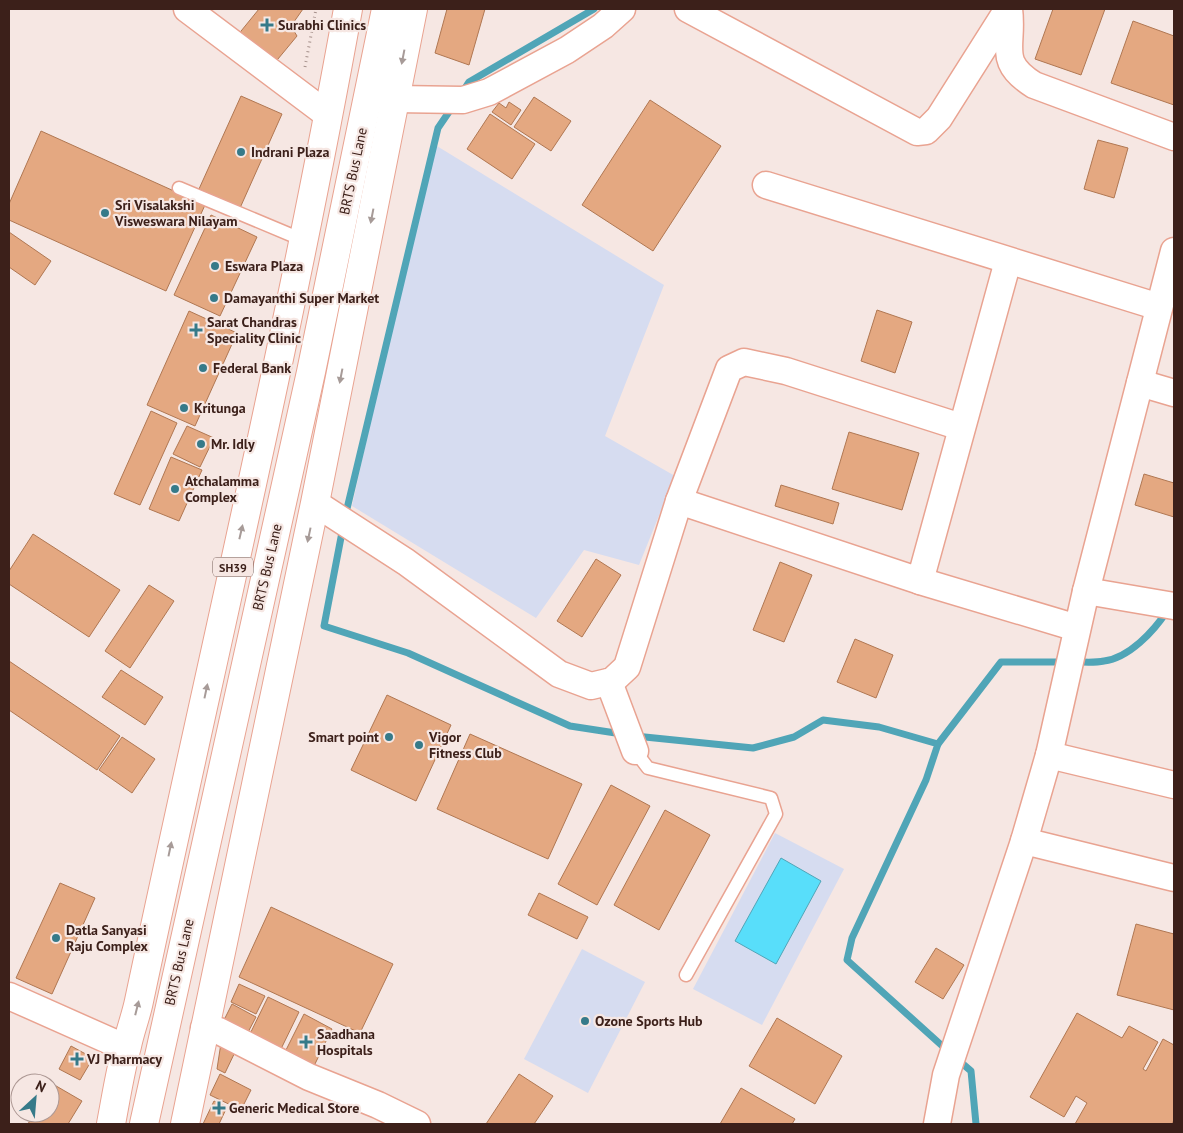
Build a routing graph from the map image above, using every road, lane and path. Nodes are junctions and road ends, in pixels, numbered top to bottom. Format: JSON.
{"nodes":[{"id":1,"x":187,"y":9,"type":"edge"},
{"id":2,"x":316,"y":9,"type":"edge"},
{"id":3,"x":348,"y":9,"type":"edge"},
{"id":4,"x":386,"y":9,"type":"edge"},
{"id":5,"x":413,"y":9,"type":"edge"},
{"id":6,"x":622,"y":9,"type":"edge"},
{"id":7,"x":688,"y":9,"type":"edge"},
{"id":8,"x":1008,"y":9,"type":"edge"},
{"id":9,"x":303,"y":77,"type":"dead end"},
{"id":10,"x":395,"y":99,"type":"junction"},
{"id":11,"x":328,"y":115,"type":"junction"},
{"id":12,"x":1174,"y":138,"type":"edge"},
{"id":13,"x":766,"y":185,"type":"dead end"},
{"id":14,"x":179,"y":188,"type":"dead end"},
{"id":15,"x":303,"y":240,"type":"junction"},
{"id":16,"x":1174,"y":251,"type":"edge"},
{"id":17,"x":1008,"y":261,"type":"junction"},
{"id":18,"x":1159,"y":307,"type":"junction"},
{"id":19,"x":1140,"y":383,"type":"junction"},
{"id":20,"x":1174,"y":393,"type":"edge"},
{"id":21,"x":961,"y":427,"type":"junction"},
{"id":22,"x":679,"y":501,"type":"junction"},
{"id":23,"x":323,"y":508,"type":"junction"},
{"id":24,"x":920,"y":581,"type":"junction"},
{"id":25,"x":1086,"y":591,"type":"junction"},
{"id":26,"x":1164,"y":604,"type":"edge"},
{"id":27,"x":1075,"y":637,"type":"junction"},
{"id":28,"x":609,"y":682,"type":"junction"},
{"id":29,"x":635,"y":751,"type":"joint"},
{"id":30,"x":1049,"y":755,"type":"junction"},
{"id":31,"x":1174,"y":786,"type":"edge"},
{"id":32,"x":1024,"y":841,"type":"junction"},
{"id":33,"x":1174,"y":878,"type":"edge"},
{"id":34,"x":686,"y":975,"type":"dead end"},
{"id":35,"x":9,"y":996,"type":"edge"},
{"id":36,"x":204,"y":1028,"type":"junction"},
{"id":37,"x":126,"y":1048,"type":"junction"},
{"id":38,"x":111,"y":1124,"type":"edge"},
{"id":39,"x":144,"y":1124,"type":"edge"},
{"id":40,"x":185,"y":1124,"type":"edge"},
{"id":41,"x":416,"y":1124,"type":"edge"},
{"id":42,"x":937,"y":1124,"type":"edge"}],
"edges":[{"from":1,"to":11,"type":"street"},
{"from":2,"to":9,"type":"path"},
{"from":3,"to":11,"type":"main road","number":"SH39"},
{"from":4,"to":39,"type":"main road","name":"BRTS Bus Lane"},
{"from":5,"to":10,"type":"main road","one_way":true},
{"from":6,"to":10,"type":"street"},
{"from":7,"to":8,"type":"street"},
{"from":8,"to":12,"type":"street"},
{"from":10,"to":23,"type":"main road","one_way":true},
{"from":11,"to":15,"type":"main road","number":"SH39"},
{"from":13,"to":17,"type":"street"},
{"from":14,"to":15,"type":"lane"},
{"from":37,"to":15,"type":"main road","number":"SH39","one_way":true},
{"from":16,"to":18,"type":"street"},
{"from":17,"to":18,"type":"street"},
{"from":17,"to":21,"type":"street"},
{"from":18,"to":19,"type":"street"},
{"from":19,"to":20,"type":"street"},
{"from":19,"to":25,"type":"street"},
{"from":21,"to":22,"type":"street"},
{"from":21,"to":24,"type":"street"},
{"from":22,"to":24,"type":"street"},
{"from":22,"to":28,"type":"street"},
{"from":23,"to":28,"type":"street"},
{"from":23,"to":36,"type":"main road","one_way":true},
{"from":24,"to":27,"type":"street"},
{"from":25,"to":26,"type":"street"},
{"from":25,"to":27,"type":"street"},
{"from":27,"to":30,"type":"street"},
{"from":28,"to":29,"type":"street"},
{"from":29,"to":34,"type":"lane"},
{"from":30,"to":31,"type":"street"},
{"from":30,"to":32,"type":"street"},
{"from":32,"to":33,"type":"street"},
{"from":32,"to":42,"type":"street"},
{"from":35,"to":37,"type":"street"},
{"from":36,"to":40,"type":"main road"},
{"from":36,"to":41,"type":"street"},
{"from":37,"to":38,"type":"main road","number":"SH39"}]}
